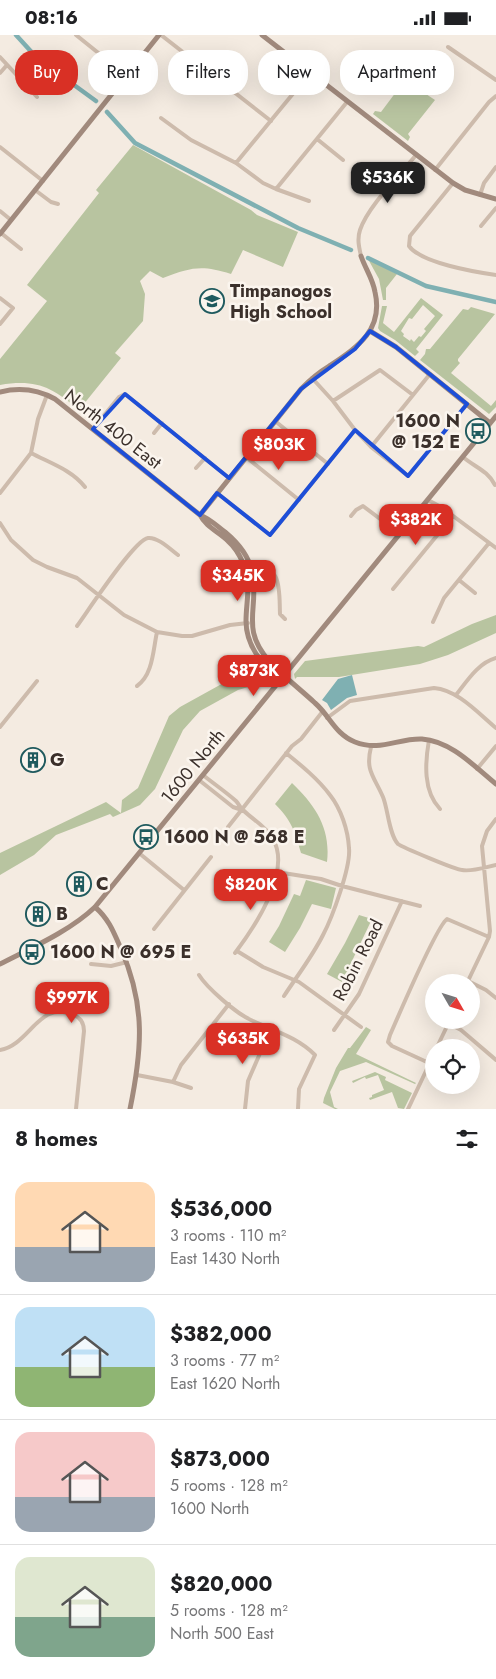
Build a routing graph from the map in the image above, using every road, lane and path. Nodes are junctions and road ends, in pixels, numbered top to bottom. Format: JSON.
{"nodes":[{"id":1,"x":76,"y":35,"type":"edge"},
{"id":2,"x":160,"y":35,"type":"edge"},
{"id":3,"x":262,"y":35,"type":"edge"},
{"id":4,"x":448,"y":47,"type":"dead end"},
{"id":5,"x":95,"y":50,"type":"edge"},
{"id":6,"x":148,"y":50,"type":"edge"},
{"id":7,"x":281,"y":50,"type":"edge"},
{"id":8,"x":0,"y":57,"type":"edge"},
{"id":9,"x":7,"y":65,"type":"junction"},
{"id":10,"x":0,"y":73,"type":"edge"},
{"id":11,"x":496,"y":80,"type":"edge"},
{"id":12,"x":330,"y":89,"type":"edge"},
{"id":13,"x":112,"y":95,"type":"edge"},
{"id":14,"x":292,"y":95,"type":"edge"},
{"id":15,"x":496,"y":96,"type":"edge"},
{"id":16,"x":37,"y":97,"type":"dead end"},
{"id":17,"x":347,"y":102,"type":"junction"},
{"id":18,"x":161,"y":118,"type":"dead end"},
{"id":19,"x":271,"y":121,"type":"junction"},
{"id":20,"x":317,"y":139,"type":"junction"},
{"id":21,"x":0,"y":147,"type":"edge"},
{"id":22,"x":416,"y":155,"type":"junction"},
{"id":23,"x":343,"y":160,"type":"dead end"},
{"id":24,"x":236,"y":163,"type":"junction"},
{"id":25,"x":496,"y":167,"type":"edge"},
{"id":26,"x":435,"y":170,"type":"junction"},
{"id":27,"x":43,"y":181,"type":"junction"},
{"id":28,"x":453,"y":183,"type":"junction"},
{"id":29,"x":276,"y":189,"type":"junction"},
{"id":30,"x":35,"y":190,"type":"junction"},
{"id":31,"x":480,"y":195,"type":"junction"},
{"id":32,"x":496,"y":199,"type":"edge"},
{"id":33,"x":309,"y":201,"type":"dead end"},
{"id":34,"x":58,"y":204,"type":"dead end"},
{"id":35,"x":496,"y":208,"type":"edge"},
{"id":36,"x":0,"y":211,"type":"edge"},
{"id":37,"x":11,"y":220,"type":"junction"},
{"id":38,"x":481,"y":226,"type":"dead end"},
{"id":39,"x":0,"y":233,"type":"edge"},
{"id":40,"x":21,"y":249,"type":"dead end"},
{"id":41,"x":361,"y":256,"type":"joint"},
{"id":42,"x":496,"y":275,"type":"edge"},
{"id":43,"x":0,"y":298,"type":"edge"},
{"id":44,"x":0,"y":324,"type":"edge"},
{"id":45,"x":370,"y":331,"type":"junction"},
{"id":46,"x":430,"y":374,"type":"junction"},
{"id":47,"x":312,"y":379,"type":"junction"},
{"id":48,"x":0,"y":392,"type":"edge"},
{"id":49,"x":47,"y":395,"type":"junction"},
{"id":50,"x":413,"y":395,"type":"junction"},
{"id":51,"x":333,"y":401,"type":"junction"},
{"id":52,"x":467,"y":404,"type":"junction"},
{"id":53,"x":496,"y":416,"type":"edge"},
{"id":54,"x":275,"y":421,"type":"junction"},
{"id":55,"x":162,"y":423,"type":"junction"},
{"id":56,"x":490,"y":423,"type":"junction"},
{"id":57,"x":93,"y":429,"type":"junction"},
{"id":58,"x":356,"y":430,"type":"junction"},
{"id":59,"x":154,"y":433,"type":"dead end"},
{"id":60,"x":371,"y":447,"type":"junction"},
{"id":61,"x":31,"y":453,"type":"junction"},
{"id":62,"x":204,"y":457,"type":"junction"},
{"id":63,"x":246,"y":457,"type":"junction"},
{"id":64,"x":463,"y":457,"type":"junction"},
{"id":65,"x":328,"y":463,"type":"junction"},
{"id":66,"x":196,"y":468,"type":"dead end"},
{"id":67,"x":229,"y":478,"type":"junction"},
{"id":68,"x":495,"y":485,"type":"edge"},
{"id":69,"x":85,"y":487,"type":"dead end"},
{"id":70,"x":0,"y":493,"type":"edge"},
{"id":71,"x":217,"y":493,"type":"junction"},
{"id":72,"x":299,"y":500,"type":"junction"},
{"id":73,"x":428,"y":500,"type":"junction"},
{"id":74,"x":200,"y":515,"type":"junction"},
{"id":75,"x":453,"y":515,"type":"junction"},
{"id":76,"x":351,"y":516,"type":"dead end"},
{"id":77,"x":0,"y":523,"type":"edge"},
{"id":78,"x":400,"y":534,"type":"junction"},
{"id":79,"x":489,"y":543,"type":"junction"},
{"id":80,"x":496,"y":548,"type":"edge"},
{"id":81,"x":178,"y":555,"type":"dead end"},
{"id":82,"x":250,"y":572,"type":"junction"},
{"id":83,"x":458,"y":580,"type":"junction"},
{"id":84,"x":393,"y":589,"type":"dead end"},
{"id":85,"x":474,"y":593,"type":"dead end"},
{"id":86,"x":99,"y":594,"type":"junction"},
{"id":87,"x":284,"y":619,"type":"dead end"},
{"id":88,"x":433,"y":622,"type":"dead end"},
{"id":89,"x":248,"y":623,"type":"junction"},
{"id":90,"x":77,"y":626,"type":"dead end"},
{"id":91,"x":157,"y":632,"type":"junction"},
{"id":92,"x":496,"y":658,"type":"edge"},
{"id":93,"x":283,"y":677,"type":"junction"},
{"id":94,"x":37,"y":681,"type":"dead end"},
{"id":95,"x":137,"y":686,"type":"dead end"},
{"id":96,"x":456,"y":695,"type":"junction"},
{"id":97,"x":323,"y":711,"type":"junction"},
{"id":98,"x":327,"y":718,"type":"junction"},
{"id":99,"x":0,"y":727,"type":"edge"},
{"id":100,"x":496,"y":728,"type":"edge"},
{"id":101,"x":429,"y":740,"type":"junction"},
{"id":102,"x":496,"y":746,"type":"edge"},
{"id":103,"x":371,"y":747,"type":"junction"},
{"id":104,"x":286,"y":753,"type":"junction"},
{"id":105,"x":477,"y":769,"type":"junction"},
{"id":106,"x":203,"y":775,"type":"junction"},
{"id":107,"x":199,"y":780,"type":"junction"},
{"id":108,"x":496,"y":784,"type":"edge"},
{"id":109,"x":440,"y":809,"type":"dead end"},
{"id":110,"x":242,"y":810,"type":"junction"},
{"id":111,"x":496,"y":819,"type":"edge"},
{"id":112,"x":228,"y":827,"type":"dead end"},
{"id":113,"x":139,"y":853,"type":"junction"},
{"id":114,"x":211,"y":857,"type":"dead end"},
{"id":115,"x":496,"y":865,"type":"edge"},
{"id":116,"x":483,"y":868,"type":"junction"},
{"id":117,"x":276,"y":872,"type":"junction"},
{"id":118,"x":342,"y":886,"type":"junction"},
{"id":119,"x":184,"y":891,"type":"junction"},
{"id":120,"x":402,"y":901,"type":"junction"},
{"id":121,"x":420,"y":906,"type":"dead end"},
{"id":122,"x":95,"y":907,"type":"junction"},
{"id":123,"x":154,"y":929,"type":"dead end"},
{"id":124,"x":489,"y":937,"type":"junction"},
{"id":125,"x":126,"y":962,"type":"junction"},
{"id":126,"x":91,"y":963,"type":"dead end"},
{"id":127,"x":0,"y":965,"type":"edge"},
{"id":128,"x":472,"y":974,"type":"edge"},
{"id":129,"x":199,"y":975,"type":"dead end"},
{"id":130,"x":295,"y":980,"type":"junction"},
{"id":131,"x":480,"y":987,"type":"edge"},
{"id":132,"x":284,"y":997,"type":"dead end"},
{"id":133,"x":496,"y":998,"type":"edge"},
{"id":134,"x":229,"y":1004,"type":"junction"},
{"id":135,"x":345,"y":1015,"type":"junction"},
{"id":136,"x":361,"y":1027,"type":"dead end"},
{"id":137,"x":271,"y":1028,"type":"junction"},
{"id":138,"x":460,"y":1029,"type":"edge"},
{"id":139,"x":334,"y":1031,"type":"dead end"},
{"id":140,"x":0,"y":1050,"type":"edge"},
{"id":141,"x":496,"y":1060,"type":"edge"},
{"id":142,"x":425,"y":1061,"type":"edge"},
{"id":143,"x":425,"y":1072,"type":"edge"},
{"id":144,"x":137,"y":1075,"type":"junction"},
{"id":145,"x":173,"y":1082,"type":"junction"},
{"id":146,"x":191,"y":1088,"type":"dead end"},
{"id":147,"x":298,"y":1107,"type":"edge"},
{"id":148,"x":76,"y":1109,"type":"edge"},
{"id":149,"x":130,"y":1109,"type":"edge"},
{"id":150,"x":245,"y":1109,"type":"edge"},
{"id":151,"x":408,"y":1109,"type":"edge"}],
"edges":[{"from":1,"to":5,"type":"street"},
{"from":2,"to":6,"type":"street"},
{"from":2,"to":19,"type":"street"},
{"from":3,"to":7,"type":"street"},
{"from":4,"to":11,"type":"street"},
{"from":8,"to":9,"type":"street"},
{"from":9,"to":10,"type":"street"},
{"from":9,"to":16,"type":"street"},
{"from":12,"to":17,"type":"street"},
{"from":13,"to":27,"type":"street"},
{"from":14,"to":19,"type":"street"},
{"from":15,"to":26,"type":"street"},
{"from":17,"to":20,"type":"street"},
{"from":17,"to":22,"type":"street"},
{"from":18,"to":24,"type":"street"},
{"from":19,"to":24,"type":"street"},
{"from":20,"to":23,"type":"street"},
{"from":20,"to":29,"type":"street"},
{"from":21,"to":27,"type":"street"},
{"from":22,"to":26,"type":"street"},
{"from":22,"to":41,"type":"street"},
{"from":24,"to":29,"type":"street"},
{"from":25,"to":31,"type":"street"},
{"from":26,"to":28,"type":"street"},
{"from":27,"to":30,"type":"street"},
{"from":28,"to":31,"type":"street"},
{"from":28,"to":42,"type":"street"},
{"from":29,"to":33,"type":"street"},
{"from":30,"to":34,"type":"street"},
{"from":30,"to":37,"type":"street"},
{"from":31,"to":32,"type":"street"},
{"from":35,"to":38,"type":"street"},
{"from":36,"to":37,"type":"street"},
{"from":37,"to":39,"type":"street"},
{"from":39,"to":40,"type":"street"},
{"from":41,"to":45,"type":"street"},
{"from":43,"to":44,"type":"street"},
{"from":45,"to":46,"type":"street"},
{"from":45,"to":47,"type":"street"},
{"from":46,"to":50,"type":"street"},
{"from":46,"to":52,"type":"street"},
{"from":47,"to":51,"type":"street"},
{"from":47,"to":54,"type":"street"},
{"from":48,"to":49,"type":"street","name":"North 400 East"},
{"from":49,"to":57,"type":"street","name":"North 400 East"},
{"from":49,"to":61,"type":"street"},
{"from":50,"to":51,"type":"street"},
{"from":50,"to":60,"type":"street"},
{"from":51,"to":58,"type":"street"},
{"from":52,"to":56,"type":"street"},
{"from":52,"to":60,"type":"street"},
{"from":53,"to":56,"type":"street","name":"1600 North"},
{"from":54,"to":63,"type":"street"},
{"from":54,"to":65,"type":"street"},
{"from":55,"to":57,"type":"street"},
{"from":55,"to":59,"type":"street"},
{"from":55,"to":62,"type":"street"},
{"from":56,"to":64,"type":"street","name":"1600 North"},
{"from":57,"to":74,"type":"street","name":"North 400 East"},
{"from":58,"to":60,"type":"street"},
{"from":58,"to":65,"type":"street"},
{"from":61,"to":69,"type":"street"},
{"from":61,"to":70,"type":"street"},
{"from":62,"to":66,"type":"street"},
{"from":62,"to":67,"type":"street"},
{"from":63,"to":67,"type":"street"},
{"from":63,"to":72,"type":"street"},
{"from":64,"to":68,"type":"street"},
{"from":64,"to":73,"type":"street","name":"1600 North"},
{"from":65,"to":72,"type":"street"},
{"from":67,"to":71,"type":"street"},
{"from":71,"to":72,"type":"street"},
{"from":71,"to":74,"type":"street"},
{"from":73,"to":75,"type":"street"},
{"from":73,"to":78,"type":"street","name":"1600 North"},
{"from":74,"to":82,"type":"street","name":"North 400 East"},
{"from":75,"to":79,"type":"street"},
{"from":75,"to":84,"type":"street"},
{"from":76,"to":78,"type":"street"},
{"from":77,"to":86,"type":"street"},
{"from":78,"to":93,"type":"street","name":"1600 North"},
{"from":79,"to":80,"type":"street"},
{"from":79,"to":83,"type":"street"},
{"from":81,"to":86,"type":"street"},
{"from":82,"to":87,"type":"street"},
{"from":82,"to":89,"type":"street"},
{"from":83,"to":85,"type":"street"},
{"from":83,"to":88,"type":"street"},
{"from":86,"to":90,"type":"street"},
{"from":86,"to":91,"type":"street"},
{"from":89,"to":91,"type":"street"},
{"from":89,"to":93,"type":"street"},
{"from":91,"to":95,"type":"street"},
{"from":92,"to":96,"type":"street"},
{"from":93,"to":97,"type":"street"},
{"from":93,"to":106,"type":"street","name":"1600 North"},
{"from":94,"to":99,"type":"street"},
{"from":96,"to":98,"type":"street"},
{"from":96,"to":100,"type":"street"},
{"from":97,"to":98,"type":"street"},
{"from":97,"to":104,"type":"street"},
{"from":98,"to":103,"type":"street"},
{"from":101,"to":103,"type":"street"},
{"from":101,"to":105,"type":"street"},
{"from":101,"to":109,"type":"street"},
{"from":102,"to":105,"type":"street"},
{"from":103,"to":116,"type":"street"},
{"from":104,"to":110,"type":"street"},
{"from":104,"to":118,"type":"street"},
{"from":105,"to":108,"type":"street"},
{"from":106,"to":107,"type":"street","name":"1600 North"},
{"from":106,"to":110,"type":"street"},
{"from":107,"to":110,"type":"street"},
{"from":107,"to":113,"type":"street","name":"1600 North"},
{"from":110,"to":112,"type":"street"},
{"from":110,"to":117,"type":"street"},
{"from":111,"to":116,"type":"street"},
{"from":113,"to":119,"type":"street"},
{"from":113,"to":122,"type":"street","name":"1600 North"},
{"from":114,"to":119,"type":"street"},
{"from":115,"to":116,"type":"street"},
{"from":116,"to":124,"type":"street"},
{"from":117,"to":118,"type":"street"},
{"from":117,"to":130,"type":"street"},
{"from":118,"to":120,"type":"street"},
{"from":118,"to":130,"type":"street"},
{"from":119,"to":123,"type":"street"},
{"from":120,"to":121,"type":"street"},
{"from":120,"to":135,"type":"street","name":"Robin Road"},
{"from":122,"to":125,"type":"street"},
{"from":122,"to":127,"type":"street","name":"1600 North"},
{"from":124,"to":128,"type":"street"},
{"from":124,"to":142,"type":"street"},
{"from":125,"to":126,"type":"street"},
{"from":125,"to":144,"type":"street"},
{"from":129,"to":134,"type":"street"},
{"from":130,"to":132,"type":"street"},
{"from":130,"to":135,"type":"street"},
{"from":131,"to":133,"type":"street"},
{"from":134,"to":137,"type":"street"},
{"from":134,"to":145,"type":"street"},
{"from":135,"to":136,"type":"street"},
{"from":135,"to":139,"type":"street","name":"Robin Road"},
{"from":137,"to":147,"type":"street"},
{"from":137,"to":150,"type":"street"},
{"from":138,"to":141,"type":"street"},
{"from":140,"to":148,"type":"street"},
{"from":143,"to":151,"type":"street"},
{"from":144,"to":145,"type":"street"},
{"from":144,"to":149,"type":"street"},
{"from":145,"to":146,"type":"street"}]}
